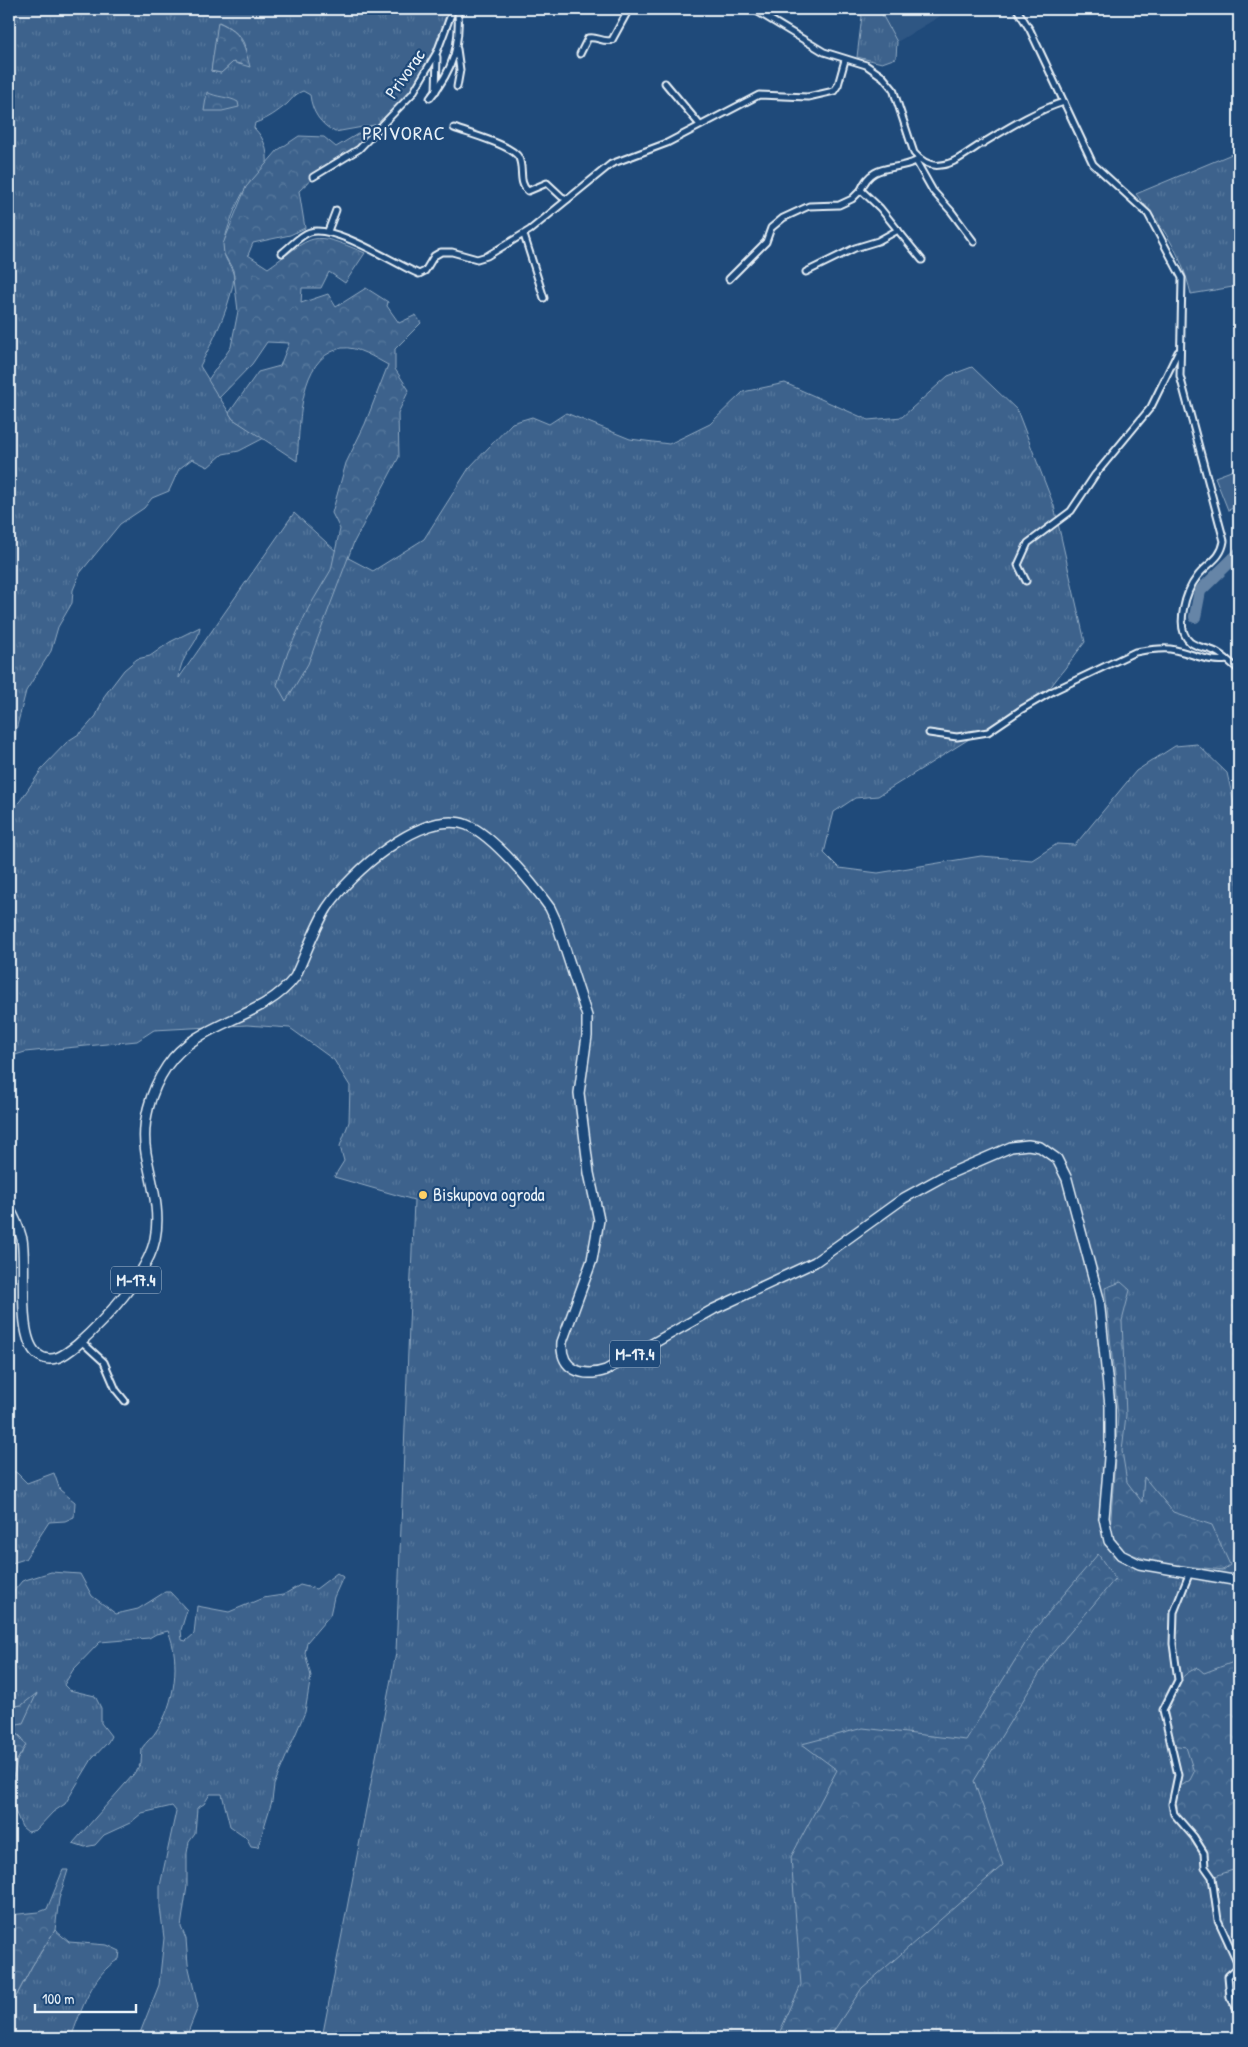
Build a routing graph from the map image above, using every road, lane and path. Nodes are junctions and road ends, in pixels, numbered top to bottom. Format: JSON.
{"nodes":[{"id":1,"x":453,"y":9,"type":"edge"},
{"id":2,"x":458,"y":9,"type":"edge"},
{"id":3,"x":629,"y":9,"type":"edge"},
{"id":4,"x":753,"y":9,"type":"edge"},
{"id":5,"x":1017,"y":9,"type":"edge"},
{"id":6,"x":457,"y":48,"type":"junction"},
{"id":7,"x":437,"y":52,"type":"junction"},
{"id":8,"x":580,"y":54,"type":"dead end"},
{"id":9,"x":845,"y":60,"type":"junction"},
{"id":10,"x":665,"y":82,"type":"dead end"},
{"id":11,"x":457,"y":87,"type":"dead end"},
{"id":12,"x":436,"y":92,"type":"junction"},
{"id":13,"x":430,"y":98,"type":"dead end"},
{"id":14,"x":1064,"y":102,"type":"junction"},
{"id":15,"x":700,"y":125,"type":"junction"},
{"id":16,"x":454,"y":128,"type":"dead end"},
{"id":17,"x":918,"y":160,"type":"junction"},
{"id":18,"x":313,"y":176,"type":"dead end"},
{"id":19,"x":861,"y":190,"type":"junction"},
{"id":20,"x":568,"y":199,"type":"junction"},
{"id":21,"x":336,"y":210,"type":"dead end"},
{"id":22,"x":898,"y":230,"type":"junction"},
{"id":23,"x":328,"y":231,"type":"junction"},
{"id":24,"x":524,"y":235,"type":"junction"},
{"id":25,"x":974,"y":242,"type":"dead end"},
{"id":26,"x":282,"y":253,"type":"dead end"},
{"id":27,"x":922,"y":260,"type":"dead end"},
{"id":28,"x":806,"y":272,"type":"dead end"},
{"id":29,"x":729,"y":279,"type":"dead end"},
{"id":30,"x":544,"y":298,"type":"dead end"},
{"id":31,"x":1180,"y":349,"type":"junction"},
{"id":32,"x":1026,"y":581,"type":"dead end"},
{"id":33,"x":1227,"y":660,"type":"junction"},
{"id":34,"x":1239,"y":670,"type":"edge"},
{"id":35,"x":929,"y":733,"type":"dead end"},
{"id":36,"x":9,"y":1208,"type":"edge"},
{"id":37,"x":81,"y":1342,"type":"junction"},
{"id":38,"x":125,"y":1401,"type":"dead end"},
{"id":39,"x":1190,"y":1572,"type":"junction"},
{"id":40,"x":1239,"y":1581,"type":"edge"},
{"id":41,"x":1239,"y":1966,"type":"edge"},
{"id":42,"x":1239,"y":2012,"type":"edge"}],
"edges":[{"from":1,"to":7,"type":"street","name":"Privorac"},
{"from":2,"to":6,"type":"street"},
{"from":3,"to":8,"type":"street"},
{"from":4,"to":9,"type":"street"},
{"from":5,"to":14,"type":"street"},
{"from":6,"to":11,"type":"street"},
{"from":6,"to":12,"type":"street"},
{"from":7,"to":12,"type":"street"},
{"from":7,"to":18,"type":"street","name":"Privorac"},
{"from":9,"to":15,"type":"street"},
{"from":9,"to":17,"type":"street"},
{"from":10,"to":15,"type":"street"},
{"from":12,"to":13,"type":"street"},
{"from":14,"to":17,"type":"street"},
{"from":14,"to":31,"type":"street"},
{"from":15,"to":20,"type":"street"},
{"from":16,"to":20,"type":"street"},
{"from":17,"to":19,"type":"street"},
{"from":17,"to":25,"type":"street"},
{"from":19,"to":22,"type":"street"},
{"from":19,"to":29,"type":"street"},
{"from":20,"to":24,"type":"street"},
{"from":21,"to":23,"type":"street"},
{"from":22,"to":27,"type":"street"},
{"from":22,"to":28,"type":"street"},
{"from":23,"to":24,"type":"street"},
{"from":23,"to":26,"type":"street"},
{"from":24,"to":30,"type":"street"},
{"from":31,"to":32,"type":"street"},
{"from":31,"to":33,"type":"street"},
{"from":33,"to":34,"type":"street"},
{"from":33,"to":35,"type":"street"},
{"from":36,"to":37,"type":"main road","number":"M-17.4"},
{"from":37,"to":38,"type":"street"},
{"from":37,"to":39,"type":"main road","number":"M-17.4"},
{"from":39,"to":40,"type":"main road","number":"M-17.4"},
{"from":39,"to":41,"type":"street"},
{"from":41,"to":42,"type":"street"}]}
